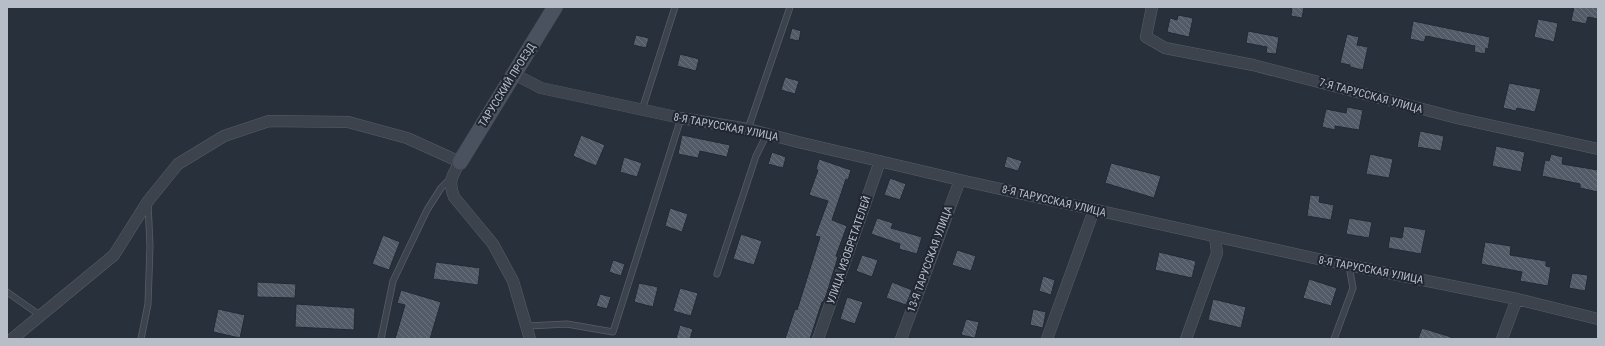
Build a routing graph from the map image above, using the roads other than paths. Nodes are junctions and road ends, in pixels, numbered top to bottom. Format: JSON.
{"nodes":[{"id":1,"x":555,"y":7,"type":"edge"},
{"id":2,"x":675,"y":7,"type":"edge"},
{"id":3,"x":790,"y":7,"type":"edge"},
{"id":4,"x":1152,"y":7,"type":"edge"},
{"id":5,"x":514,"y":74,"type":"junction"},
{"id":6,"x":642,"y":110,"type":"junction"},
{"id":7,"x":681,"y":118,"type":"junction"},
{"id":8,"x":748,"y":129,"type":"junction"},
{"id":9,"x":767,"y":134,"type":"junction"},
{"id":10,"x":1598,"y":149,"type":"edge"},
{"id":11,"x":880,"y":161,"type":"junction"},
{"id":12,"x":460,"y":162,"type":"junction"},
{"id":13,"x":452,"y":177,"type":"junction"},
{"id":14,"x":960,"y":180,"type":"junction"},
{"id":15,"x":148,"y":200,"type":"junction"},
{"id":16,"x":1094,"y":210,"type":"junction"},
{"id":17,"x":1215,"y":237,"type":"junction"},
{"id":18,"x":1349,"y":266,"type":"junction"},
{"id":19,"x":717,"y":274,"type":"dead end"},
{"id":20,"x":7,"y":292,"type":"edge"},
{"id":21,"x":1517,"y":299,"type":"junction"},
{"id":22,"x":41,"y":316,"type":"junction"},
{"id":23,"x":1598,"y":319,"type":"edge"},
{"id":24,"x":528,"y":326,"type":"junction"},
{"id":25,"x":12,"y":339,"type":"edge"},
{"id":26,"x":141,"y":339,"type":"edge"},
{"id":27,"x":381,"y":339,"type":"edge"},
{"id":28,"x":530,"y":339,"type":"edge"},
{"id":29,"x":818,"y":339,"type":"edge"},
{"id":30,"x":901,"y":339,"type":"edge"},
{"id":31,"x":1047,"y":339,"type":"edge"},
{"id":32,"x":1186,"y":339,"type":"edge"},
{"id":33,"x":1334,"y":339,"type":"edge"},
{"id":34,"x":1502,"y":339,"type":"edge"}],
"edges":[{"from":1,"to":5,"type":"street","name":"ТАРУССКИЙ ПРОЕЗД"},
{"from":2,"to":6,"type":"lane"},
{"from":3,"to":8,"type":"lane"},
{"from":4,"to":10,"type":"street","name":"7-Я ТАРУССКАЯ УЛИЦА"},
{"from":5,"to":6,"type":"street","name":"8-Я ТАРУССКАЯ УЛИЦА"},
{"from":5,"to":12,"type":"street","name":"ТАРУССКИЙ ПРОЕЗД"},
{"from":6,"to":7,"type":"street","name":"8-Я ТАРУССКАЯ УЛИЦА"},
{"from":7,"to":8,"type":"street","name":"8-Я ТАРУССКАЯ УЛИЦА"},
{"from":7,"to":24,"type":"lane"},
{"from":8,"to":9,"type":"street","name":"8-Я ТАРУССКАЯ УЛИЦА"},
{"from":9,"to":11,"type":"street","name":"8-Я ТАРУССКАЯ УЛИЦА"},
{"from":9,"to":19,"type":"lane"},
{"from":11,"to":14,"type":"street","name":"8-Я ТАРУССКАЯ УЛИЦА"},
{"from":11,"to":29,"type":"street","name":"УЛИЦА ИЗОБРЕТАТЕЛЕЙ"},
{"from":12,"to":13,"type":"street"},
{"from":12,"to":15,"type":"street"},
{"from":13,"to":24,"type":"street"},
{"from":13,"to":27,"type":"lane"},
{"from":14,"to":16,"type":"street","name":"8-Я ТАРУССКАЯ УЛИЦА"},
{"from":14,"to":30,"type":"street","name":"13-Я ТАРУССКАЯ УЛИЦА"},
{"from":15,"to":22,"type":"street"},
{"from":15,"to":26,"type":"lane"},
{"from":16,"to":17,"type":"street","name":"8-Я ТАРУССКАЯ УЛИЦА"},
{"from":16,"to":31,"type":"street"},
{"from":17,"to":18,"type":"street","name":"8-Я ТАРУССКАЯ УЛИЦА"},
{"from":17,"to":32,"type":"street"},
{"from":18,"to":21,"type":"street","name":"8-Я ТАРУССКАЯ УЛИЦА"},
{"from":18,"to":33,"type":"lane"},
{"from":20,"to":22,"type":"lane"},
{"from":21,"to":23,"type":"street","name":"8-Я ТАРУССКАЯ УЛИЦА"},
{"from":21,"to":34,"type":"street"},
{"from":22,"to":25,"type":"street"},
{"from":24,"to":28,"type":"street"}]}
